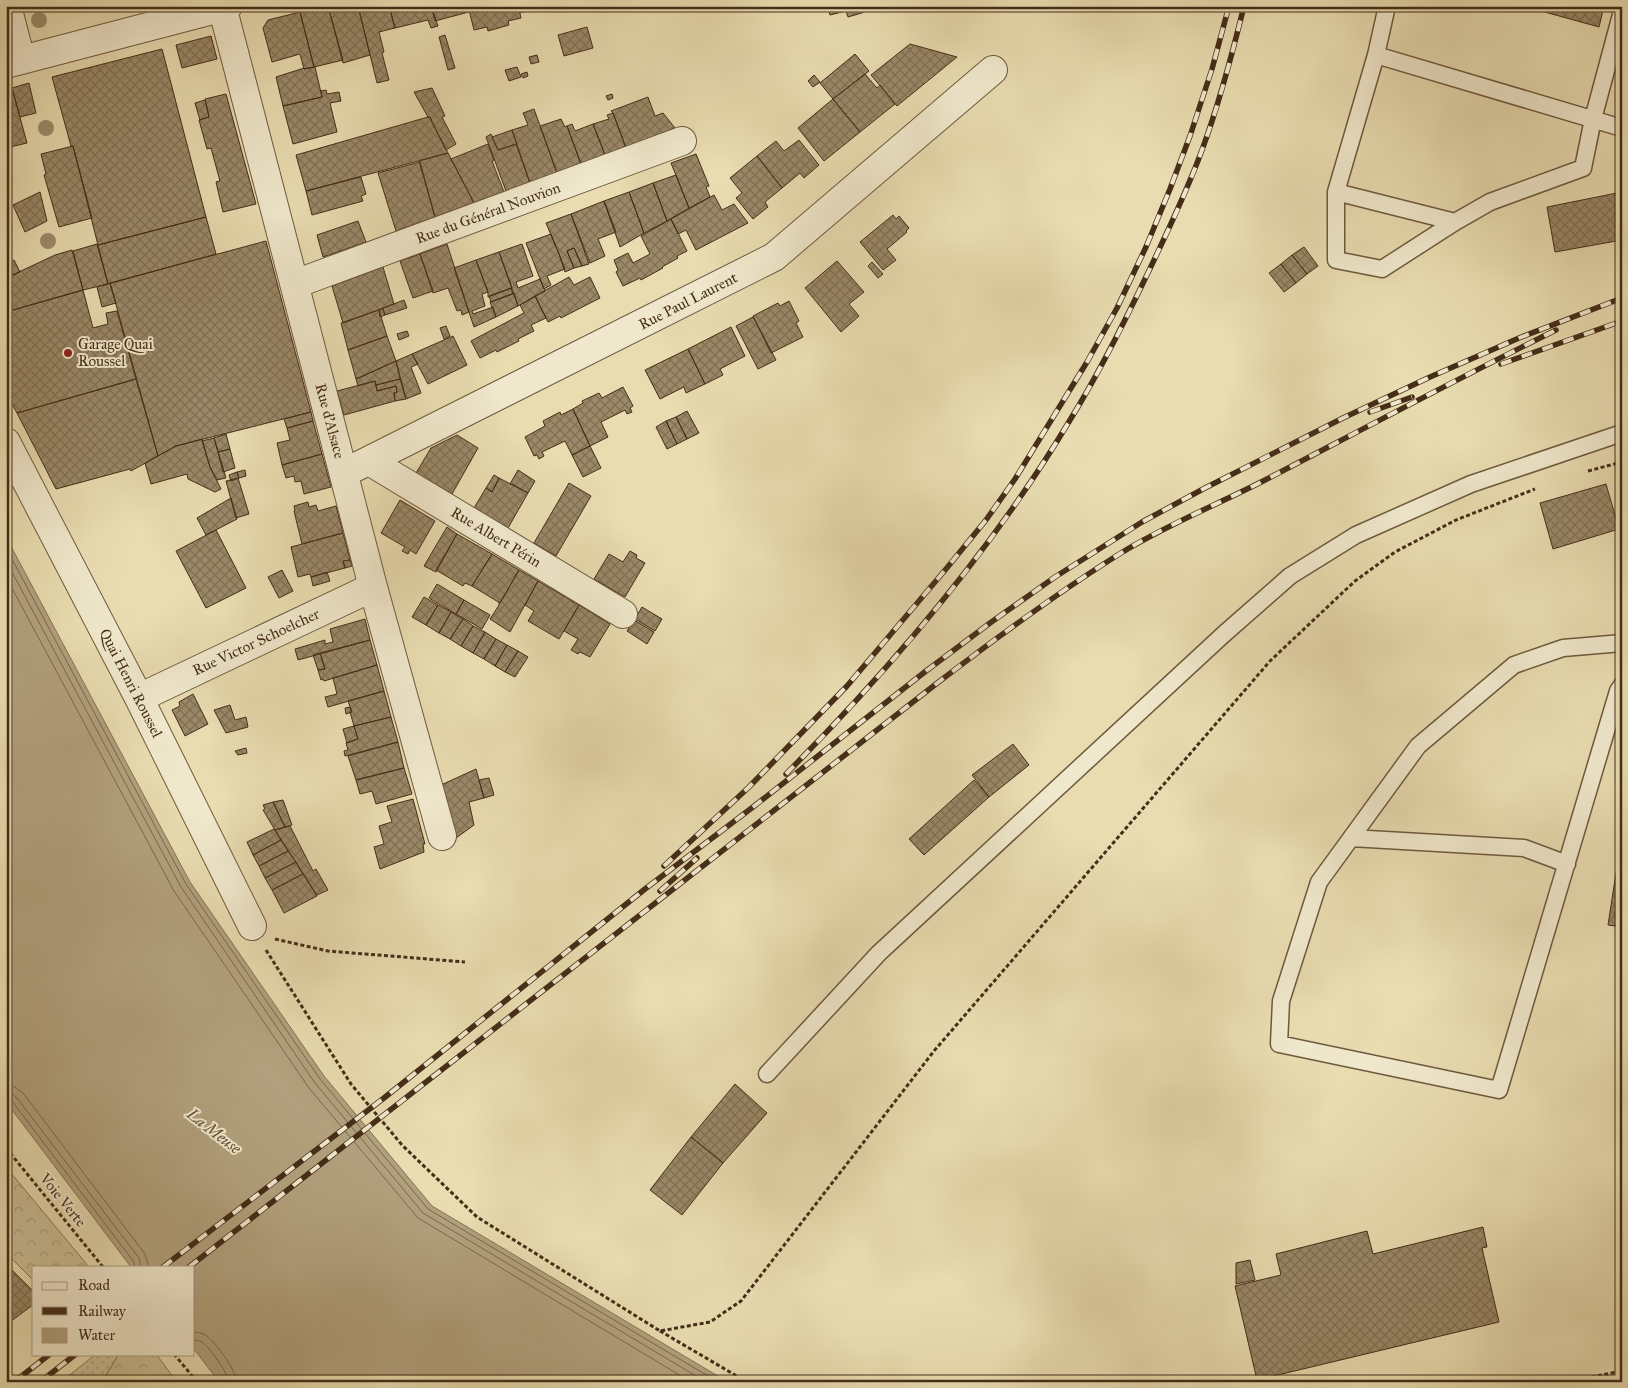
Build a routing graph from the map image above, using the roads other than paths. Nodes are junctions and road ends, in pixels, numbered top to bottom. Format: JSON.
{"nodes":[{"id":1,"x":7,"y":6,"type":"edge"},
{"id":2,"x":1387,"y":6,"type":"edge"},
{"id":3,"x":224,"y":7,"type":"edge"},
{"id":4,"x":1622,"y":10,"type":"edge"},
{"id":5,"x":1376,"y":55,"type":"junction"},
{"id":6,"x":14,"y":62,"type":"edge"},
{"id":7,"x":993,"y":70,"type":"dead end"},
{"id":8,"x":1593,"y":119,"type":"junction"},
{"id":9,"x":1622,"y":128,"type":"edge"},
{"id":10,"x":682,"y":142,"type":"dead end"},
{"id":11,"x":1336,"y":192,"type":"junction"},
{"id":12,"x":1455,"y":222,"type":"junction"},
{"id":13,"x":294,"y":284,"type":"junction"},
{"id":14,"x":1622,"y":433,"type":"edge"},
{"id":15,"x":6,"y":442,"type":"edge"},
{"id":16,"x":369,"y":461,"type":"junction"},
{"id":17,"x":344,"y":473,"type":"junction"},
{"id":18,"x":373,"y":587,"type":"junction"},
{"id":19,"x":623,"y":614,"type":"dead end"},
{"id":20,"x":1622,"y":643,"type":"edge"},
{"id":21,"x":1622,"y":685,"type":"edge"},
{"id":22,"x":139,"y":698,"type":"junction"},
{"id":23,"x":442,"y":836,"type":"dead end"},
{"id":24,"x":1351,"y":838,"type":"junction"},
{"id":25,"x":1567,"y":864,"type":"junction"},
{"id":26,"x":252,"y":926,"type":"road end"},
{"id":27,"x":767,"y":1074,"type":"dead end"}],
"edges":[{"from":1,"to":6,"type":"street"},
{"from":2,"to":5,"type":"lane"},
{"from":3,"to":6,"type":"street"},
{"from":3,"to":13,"type":"street","name":"Rue d'Alsace"},
{"from":4,"to":8,"type":"lane"},
{"from":5,"to":8,"type":"lane"},
{"from":5,"to":11,"type":"lane"},
{"from":7,"to":16,"type":"street","name":"Rue Paul Laurent"},
{"from":8,"to":9,"type":"lane"},
{"from":8,"to":12,"type":"lane"},
{"from":10,"to":13,"type":"street","name":"Rue du Général Nouvion"},
{"from":11,"to":12,"type":"lane"},
{"from":11,"to":12,"type":"lane"},
{"from":13,"to":17,"type":"street","name":"Rue d'Alsace"},
{"from":14,"to":27,"type":"lane"},
{"from":15,"to":22,"type":"street","name":"Quai Henri Roussel"},
{"from":16,"to":17,"type":"street","name":"Rue Paul Laurent"},
{"from":16,"to":19,"type":"street","name":"Rue Albert Périn"},
{"from":17,"to":18,"type":"street","name":"Rue d'Alsace"},
{"from":18,"to":22,"type":"street","name":"Rue Victor Schoelcher"},
{"from":18,"to":23,"type":"street","name":"Rue d'Alsace"},
{"from":20,"to":24,"type":"lane"},
{"from":21,"to":25,"type":"lane"},
{"from":22,"to":26,"type":"street","name":"Quai Henri Roussel"},
{"from":24,"to":25,"type":"lane"},
{"from":24,"to":25,"type":"lane"}]}
